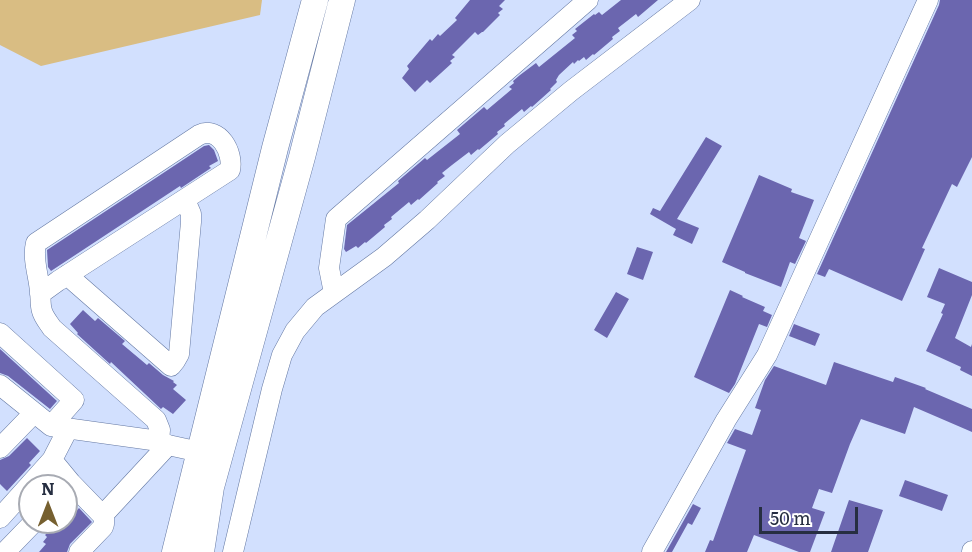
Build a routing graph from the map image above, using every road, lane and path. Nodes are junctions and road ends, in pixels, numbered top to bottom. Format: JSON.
{"nodes":[{"id":1,"x":315,"y":0,"type":"edge"},
{"id":2,"x":342,"y":0,"type":"edge"},
{"id":3,"x":588,"y":0,"type":"edge"},
{"id":4,"x":690,"y":0,"type":"edge"},
{"id":5,"x":928,"y":0,"type":"edge"},
{"id":6,"x":185,"y":200,"type":"junction"},
{"id":7,"x":67,"y":275,"type":"junction"},
{"id":8,"x":334,"y":292,"type":"junction"},
{"id":9,"x":40,"y":294,"type":"junction"},
{"id":10,"x":0,"y":333,"type":"edge"},
{"id":11,"x":0,"y":385,"type":"edge"},
{"id":12,"x":34,"y":413,"type":"junction"},
{"id":13,"x":60,"y":427,"type":"junction"},
{"id":14,"x":163,"y":443,"type":"junction"},
{"id":15,"x":0,"y":448,"type":"edge"},
{"id":16,"x":200,"y":452,"type":"junction"},
{"id":17,"x":52,"y":460,"type":"junction"},
{"id":18,"x":61,"y":474,"type":"edge"},
{"id":19,"x":78,"y":494,"type":"edge"},
{"id":20,"x":103,"y":515,"type":"junction"},
{"id":21,"x":0,"y":518,"type":"edge"},
{"id":22,"x":22,"y":534,"type":"edge"},
{"id":23,"x":196,"y":537,"type":"edge"},
{"id":24,"x":5,"y":552,"type":"edge"},
{"id":25,"x":79,"y":552,"type":"edge"},
{"id":26,"x":175,"y":552,"type":"edge"},
{"id":27,"x":233,"y":552,"type":"edge"},
{"id":28,"x":652,"y":552,"type":"edge"}],
"edges":[{"from":1,"to":16,"type":"main road"},
{"from":2,"to":23,"type":"main road"},
{"from":3,"to":8,"type":"street"},
{"from":4,"to":8,"type":"street"},
{"from":5,"to":28,"type":"street"},
{"from":6,"to":7,"type":"street"},
{"from":6,"to":7,"type":"street"},
{"from":6,"to":9,"type":"street"},
{"from":7,"to":9,"type":"street"},
{"from":8,"to":27,"type":"street"},
{"from":9,"to":14,"type":"street"},
{"from":10,"to":13,"type":"street"},
{"from":11,"to":12,"type":"street"},
{"from":12,"to":13,"type":"street"},
{"from":12,"to":15,"type":"street"},
{"from":13,"to":14,"type":"street"},
{"from":13,"to":17,"type":"street"},
{"from":14,"to":16,"type":"street"},
{"from":14,"to":20,"type":"street"},
{"from":16,"to":23,"type":"main road"},
{"from":17,"to":18,"type":"street"},
{"from":17,"to":21,"type":"street"},
{"from":19,"to":20,"type":"street"},
{"from":20,"to":25,"type":"street"},
{"from":22,"to":24,"type":"street"},
{"from":23,"to":26,"type":"main road"}]}
